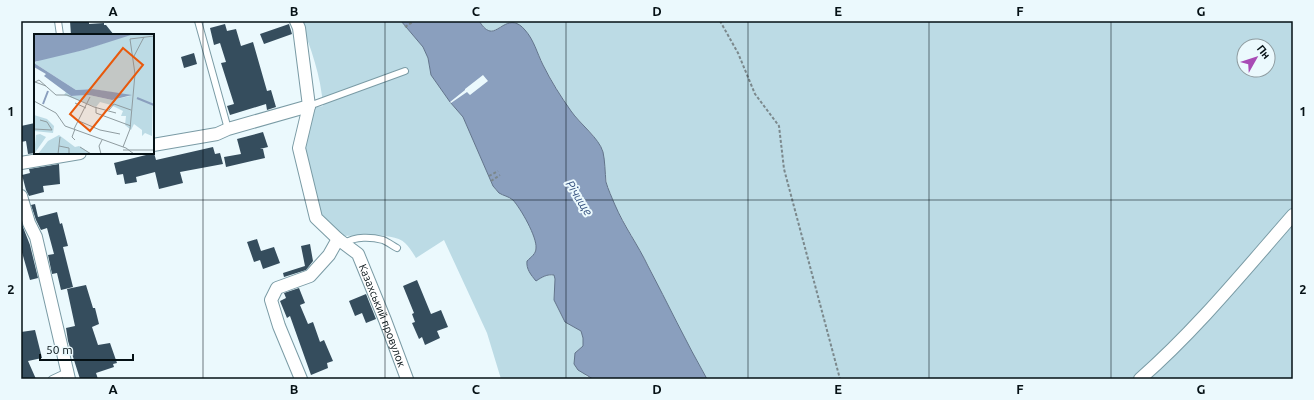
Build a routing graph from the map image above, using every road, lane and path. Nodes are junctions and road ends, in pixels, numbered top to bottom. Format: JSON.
{"nodes":[{"id":1,"x":58,"y":21,"type":"edge"},
{"id":2,"x":198,"y":21,"type":"edge"},
{"id":3,"x":296,"y":21,"type":"edge"},
{"id":4,"x":414,"y":21,"type":"edge"},
{"id":5,"x":720,"y":21,"type":"edge"},
{"id":6,"x":405,"y":27,"type":"dead end"},
{"id":7,"x":60,"y":34,"type":"edge"},
{"id":8,"x":405,"y":71,"type":"dead end"},
{"id":9,"x":309,"y":106,"type":"junction"},
{"id":10,"x":228,"y":129,"type":"junction"},
{"id":11,"x":154,"y":145,"type":"edge"},
{"id":12,"x":69,"y":154,"type":"edge"},
{"id":13,"x":21,"y":163,"type":"edge"},
{"id":14,"x":498,"y":171,"type":"dead end"},
{"id":15,"x":500,"y":175,"type":"dead end"},
{"id":16,"x":489,"y":176,"type":"dead end"},
{"id":17,"x":491,"y":181,"type":"dead end"},
{"id":18,"x":21,"y":196,"type":"edge"},
{"id":19,"x":1293,"y":215,"type":"edge"},
{"id":20,"x":342,"y":241,"type":"junction"},
{"id":21,"x":398,"y":248,"type":"dead end"},
{"id":22,"x":68,"y":376,"type":"edge"},
{"id":23,"x":52,"y":379,"type":"edge"},
{"id":24,"x":302,"y":379,"type":"edge"},
{"id":25,"x":407,"y":379,"type":"edge"},
{"id":26,"x":840,"y":379,"type":"edge"},
{"id":27,"x":1140,"y":379,"type":"edge"}],
"edges":[{"from":1,"to":7,"type":"lane"},
{"from":2,"to":10,"type":"lane"},
{"from":3,"to":9,"type":"street","name":"Казахський провулок"},
{"from":4,"to":6,"type":"path"},
{"from":5,"to":26,"type":"path"},
{"from":8,"to":9,"type":"lane"},
{"from":9,"to":10,"type":"street"},
{"from":9,"to":20,"type":"street","name":"Казахський провулок"},
{"from":10,"to":11,"type":"street"},
{"from":12,"to":13,"type":"street"},
{"from":14,"to":16,"type":"path"},
{"from":15,"to":17,"type":"path"},
{"from":18,"to":22,"type":"street"},
{"from":19,"to":27,"type":"street"},
{"from":20,"to":21,"type":"lane"},
{"from":20,"to":24,"type":"street"},
{"from":20,"to":25,"type":"street","name":"Казахський провулок"},
{"from":22,"to":23,"type":"lane"}]}
